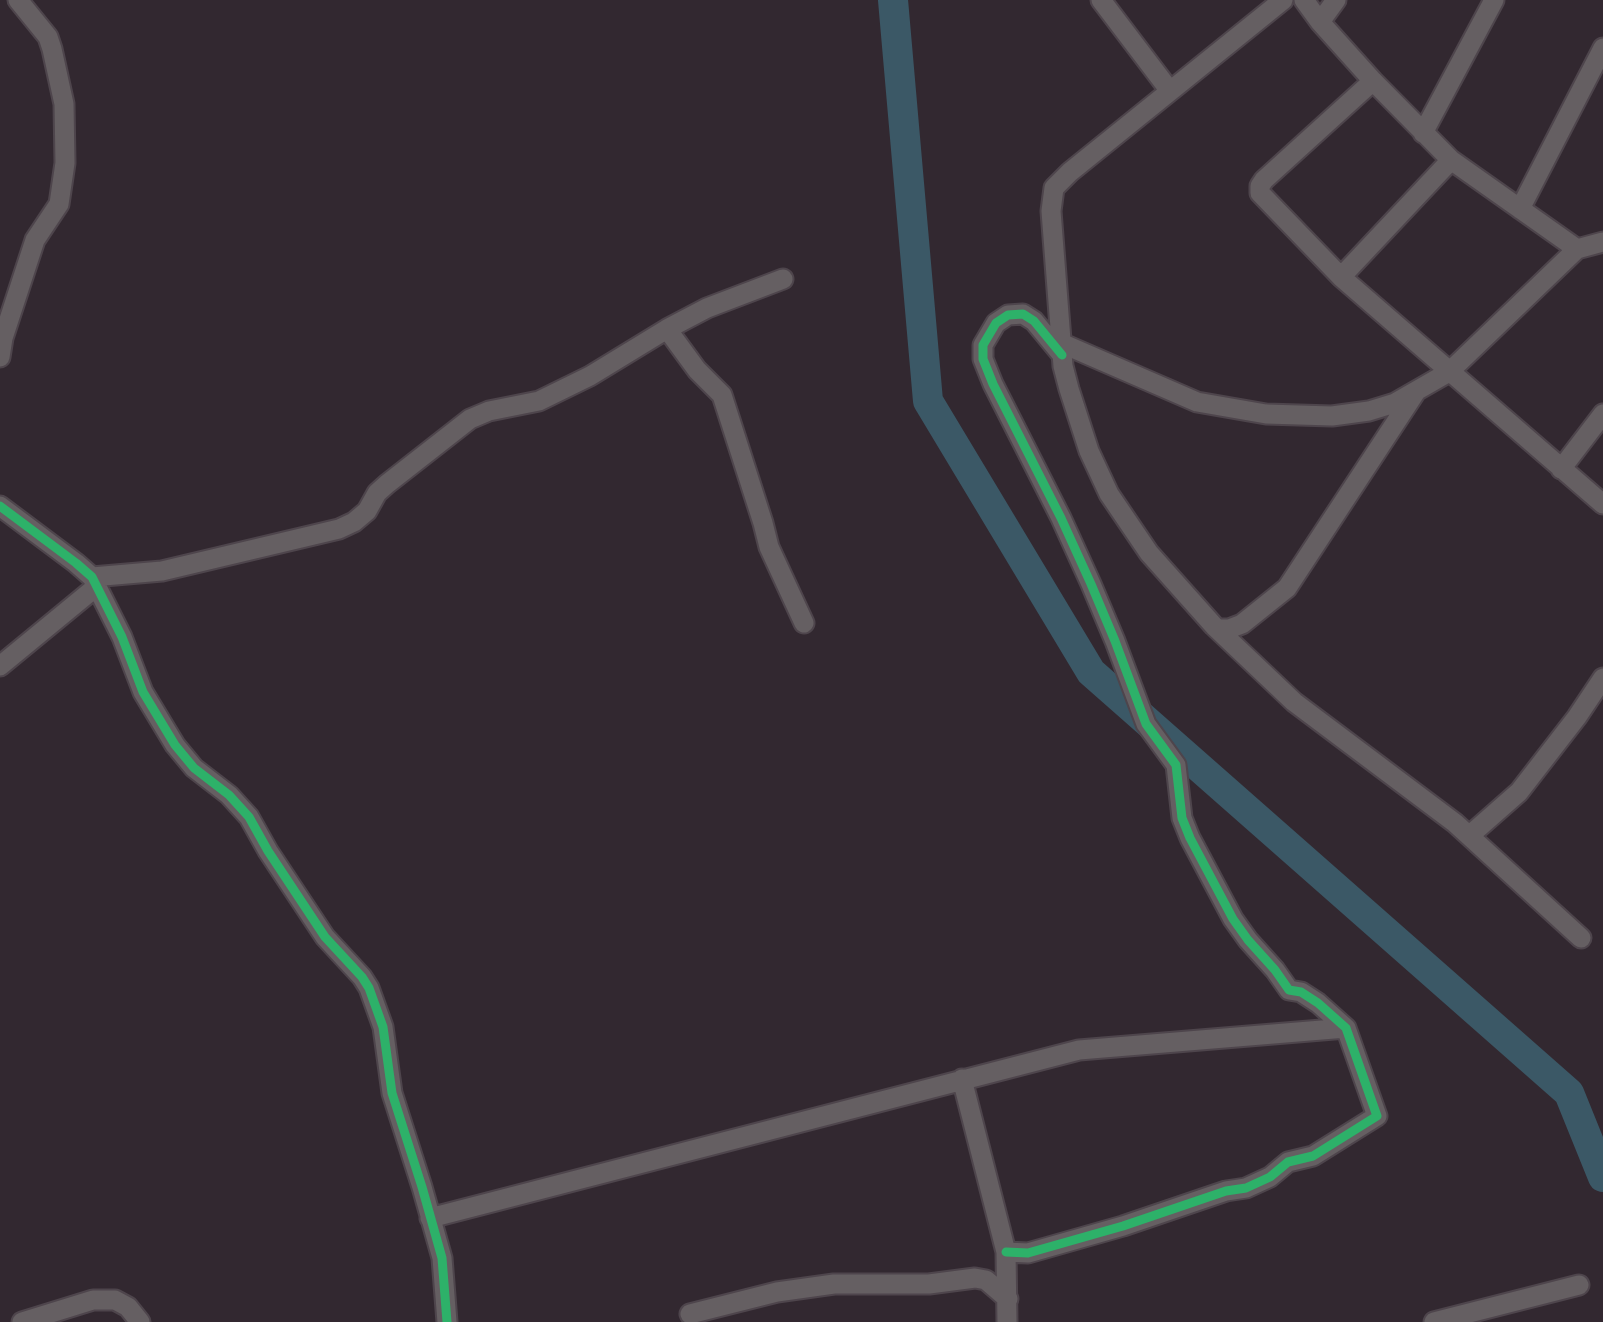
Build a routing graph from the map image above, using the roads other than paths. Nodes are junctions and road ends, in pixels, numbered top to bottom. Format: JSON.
{"nodes":[{"id":1,"x":18,"y":0,"type":"edge"},
{"id":2,"x":1101,"y":0,"type":"edge"},
{"id":3,"x":1283,"y":0,"type":"edge"},
{"id":4,"x":1304,"y":0,"type":"edge"},
{"id":5,"x":1336,"y":0,"type":"edge"},
{"id":6,"x":1494,"y":0,"type":"edge"},
{"id":7,"x":1321,"y":22,"type":"junction"},
{"id":8,"x":1603,"y":48,"type":"edge"},
{"id":9,"x":1373,"y":81,"type":"junction"},
{"id":10,"x":1170,"y":91,"type":"junction"},
{"id":11,"x":1423,"y":133,"type":"junction"},
{"id":12,"x":1451,"y":160,"type":"junction"},
{"id":13,"x":1520,"y":209,"type":"junction"},
{"id":14,"x":1603,"y":242,"type":"edge"},
{"id":15,"x":1577,"y":249,"type":"junction"},
{"id":16,"x":1341,"y":277,"type":"junction"},
{"id":17,"x":783,"y":279,"type":"dead end"},
{"id":18,"x":667,"y":328,"type":"junction"},
{"id":19,"x":1,"y":344,"type":"edge"},
{"id":20,"x":1062,"y":349,"type":"junction"},
{"id":21,"x":1449,"y":372,"type":"junction"},
{"id":22,"x":1417,"y":390,"type":"junction"},
{"id":23,"x":1603,"y":414,"type":"edge"},
{"id":24,"x":1561,"y":469,"type":"junction"},
{"id":25,"x":1603,"y":504,"type":"edge"},
{"id":26,"x":0,"y":506,"type":"edge"},
{"id":27,"x":94,"y":582,"type":"junction"},
{"id":28,"x":804,"y":623,"type":"dead end"},
{"id":29,"x":1220,"y":629,"type":"junction"},
{"id":30,"x":0,"y":666,"type":"edge"},
{"id":31,"x":1603,"y":678,"type":"edge"},
{"id":32,"x":1469,"y":836,"type":"junction"},
{"id":33,"x":1581,"y":938,"type":"dead end"},
{"id":34,"x":1346,"y":1028,"type":"junction"},
{"id":35,"x":962,"y":1079,"type":"junction"},
{"id":36,"x":430,"y":1218,"type":"junction"},
{"id":37,"x":1006,"y":1252,"type":"junction"},
{"id":38,"x":1579,"y":1285,"type":"dead end"},
{"id":39,"x":1008,"y":1298,"type":"junction"},
{"id":40,"x":690,"y":1314,"type":"dead end"},
{"id":41,"x":22,"y":1322,"type":"edge"},
{"id":42,"x":140,"y":1322,"type":"edge"},
{"id":43,"x":447,"y":1322,"type":"edge"},
{"id":44,"x":1007,"y":1322,"type":"edge"},
{"id":45,"x":1434,"y":1322,"type":"edge"}],
"edges":[{"from":1,"to":19,"type":"street"},
{"from":2,"to":10,"type":"street"},
{"from":3,"to":10,"type":"street"},
{"from":4,"to":7,"type":"street"},
{"from":5,"to":7,"type":"street"},
{"from":6,"to":11,"type":"street"},
{"from":7,"to":9,"type":"street"},
{"from":8,"to":13,"type":"street"},
{"from":9,"to":11,"type":"street"},
{"from":9,"to":16,"type":"street"},
{"from":10,"to":20,"type":"street"},
{"from":11,"to":12,"type":"street"},
{"from":12,"to":13,"type":"street"},
{"from":12,"to":16,"type":"street"},
{"from":13,"to":15,"type":"street"},
{"from":14,"to":15,"type":"street"},
{"from":15,"to":21,"type":"street"},
{"from":16,"to":21,"type":"street"},
{"from":17,"to":18,"type":"street"},
{"from":18,"to":27,"type":"street"},
{"from":18,"to":28,"type":"street"},
{"from":20,"to":22,"type":"street"},
{"from":20,"to":29,"type":"street"},
{"from":20,"to":34,"type":"street"},
{"from":21,"to":22,"type":"street"},
{"from":21,"to":24,"type":"street"},
{"from":22,"to":29,"type":"street"},
{"from":23,"to":24,"type":"street"},
{"from":24,"to":25,"type":"street"},
{"from":26,"to":27,"type":"street"},
{"from":27,"to":30,"type":"street"},
{"from":27,"to":36,"type":"street"},
{"from":29,"to":32,"type":"street"},
{"from":31,"to":32,"type":"street"},
{"from":32,"to":33,"type":"street"},
{"from":34,"to":35,"type":"street"},
{"from":34,"to":37,"type":"street"},
{"from":35,"to":36,"type":"street"},
{"from":35,"to":37,"type":"street"},
{"from":36,"to":43,"type":"street"},
{"from":37,"to":39,"type":"street"},
{"from":38,"to":45,"type":"street"},
{"from":39,"to":40,"type":"street"},
{"from":39,"to":44,"type":"street"},
{"from":41,"to":42,"type":"street"}]}
